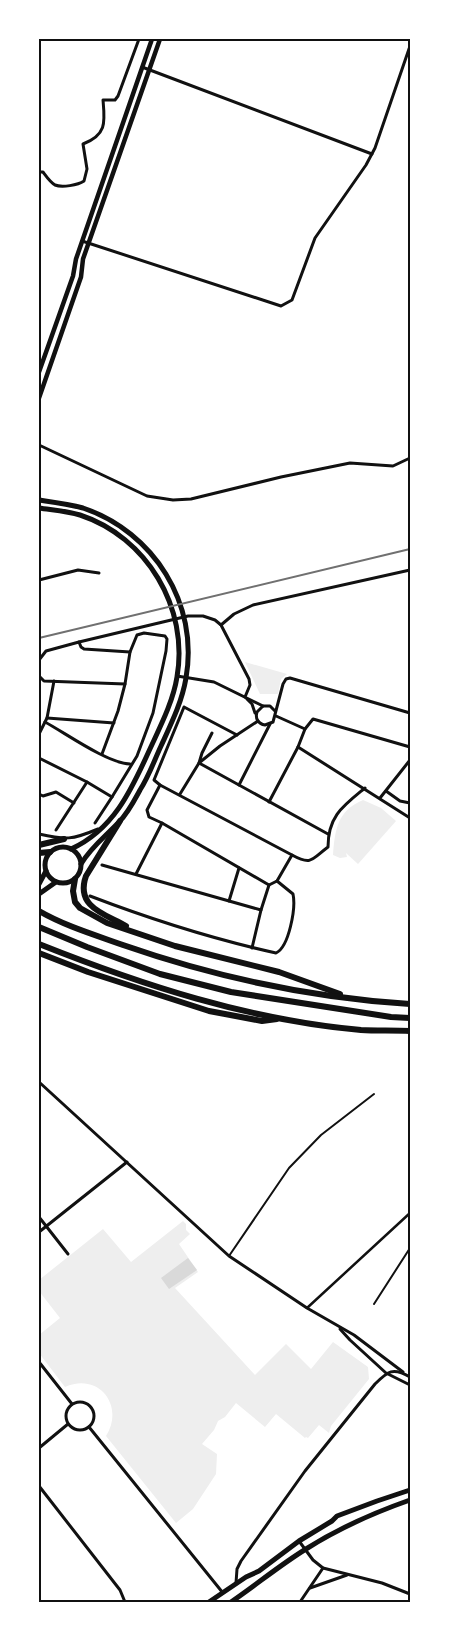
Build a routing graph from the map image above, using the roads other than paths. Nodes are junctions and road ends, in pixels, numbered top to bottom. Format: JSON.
{"nodes":[{"id":1,"x":139,"y":39,"type":"edge"},
{"id":2,"x":152,"y":39,"type":"edge"},
{"id":3,"x":160,"y":39,"type":"edge"},
{"id":4,"x":410,"y":46,"type":"edge"},
{"id":5,"x":142,"y":67,"type":"junction"},
{"id":6,"x":150,"y":70,"type":"junction"},
{"id":7,"x":372,"y":154,"type":"junction"},
{"id":8,"x":39,"y":172,"type":"edge"},
{"id":9,"x":82,"y":241,"type":"junction"},
{"id":10,"x":89,"y":243,"type":"junction"},
{"id":11,"x":39,"y":372,"type":"edge"},
{"id":12,"x":39,"y":398,"type":"edge"},
{"id":13,"x":39,"y":445,"type":"edge"},
{"id":14,"x":410,"y":458,"type":"edge"},
{"id":15,"x":39,"y":500,"type":"edge"},
{"id":16,"x":39,"y":508,"type":"edge"},
{"id":17,"x":410,"y":570,"type":"edge"},
{"id":18,"x":100,"y":573,"type":"dead end"},
{"id":19,"x":39,"y":580,"type":"edge"},
{"id":20,"x":221,"y":625,"type":"junction"},
{"id":21,"x":79,"y":642,"type":"junction"},
{"id":22,"x":130,"y":652,"type":"junction"},
{"id":23,"x":39,"y":660,"type":"edge"},
{"id":24,"x":39,"y":676,"type":"edge"},
{"id":25,"x":178,"y":676,"type":"junction"},
{"id":26,"x":186,"y":677,"type":"junction"},
{"id":27,"x":54,"y":682,"type":"junction"},
{"id":28,"x":125,"y":684,"type":"junction"},
{"id":29,"x":245,"y":697,"type":"junction"},
{"id":30,"x":263,"y":706,"type":"junction"},
{"id":31,"x":275,"y":711,"type":"junction"},
{"id":32,"x":410,"y":713,"type":"edge"},
{"id":33,"x":256,"y":714,"type":"junction"},
{"id":34,"x":276,"y":716,"type":"junction"},
{"id":35,"x":47,"y":718,"type":"junction"},
{"id":36,"x":258,"y":721,"type":"junction"},
{"id":37,"x":45,"y":722,"type":"junction"},
{"id":38,"x":114,"y":723,"type":"junction"},
{"id":39,"x":270,"y":724,"type":"junction"},
{"id":40,"x":305,"y":729,"type":"junction"},
{"id":41,"x":212,"y":733,"type":"dead end"},
{"id":42,"x":39,"y":734,"type":"edge"},
{"id":43,"x":237,"y":735,"type":"junction"},
{"id":44,"x":298,"y":747,"type":"junction"},
{"id":45,"x":410,"y":747,"type":"edge"},
{"id":46,"x":102,"y":754,"type":"junction"},
{"id":47,"x":39,"y":758,"type":"edge"},
{"id":48,"x":410,"y":760,"type":"edge"},
{"id":49,"x":199,"y":763,"type":"junction"},
{"id":50,"x":130,"y":764,"type":"junction"},
{"id":51,"x":87,"y":782,"type":"junction"},
{"id":52,"x":160,"y":785,"type":"junction"},
{"id":53,"x":239,"y":785,"type":"junction"},
{"id":54,"x":365,"y":788,"type":"junction"},
{"id":55,"x":386,"y":791,"type":"junction"},
{"id":56,"x":39,"y":794,"type":"edge"},
{"id":57,"x":180,"y":794,"type":"junction"},
{"id":58,"x":112,"y":797,"type":"junction"},
{"id":59,"x":380,"y":798,"type":"junction"},
{"id":60,"x":269,"y":802,"type":"junction"},
{"id":61,"x":74,"y":803,"type":"junction"},
{"id":62,"x":410,"y":803,"type":"edge"},
{"id":63,"x":410,"y":818,"type":"edge"},
{"id":64,"x":120,"y":821,"type":"junction"},
{"id":65,"x":94,"y":823,"type":"dead end"},
{"id":66,"x":162,"y":823,"type":"junction"},
{"id":67,"x":104,"y":827,"type":"junction"},
{"id":68,"x":56,"y":830,"type":"dead end"},
{"id":69,"x":39,"y":834,"type":"edge"},
{"id":70,"x":328,"y":834,"type":"junction"},
{"id":71,"x":64,"y":840,"type":"junction"},
{"id":72,"x":39,"y":845,"type":"edge"},
{"id":73,"x":71,"y":848,"type":"junction"},
{"id":74,"x":50,"y":852,"type":"junction"},
{"id":75,"x":39,"y":853,"type":"edge"},
{"id":76,"x":292,"y":855,"type":"junction"},
{"id":77,"x":81,"y":864,"type":"junction"},
{"id":78,"x":102,"y":865,"type":"dead end"},
{"id":79,"x":239,"y":868,"type":"junction"},
{"id":80,"x":46,"y":871,"type":"junction"},
{"id":81,"x":136,"y":874,"type":"junction"},
{"id":82,"x":75,"y":879,"type":"junction"},
{"id":83,"x":56,"y":882,"type":"junction"},
{"id":84,"x":277,"y":882,"type":"junction"},
{"id":85,"x":39,"y":884,"type":"edge"},
{"id":86,"x":269,"y":885,"type":"junction"},
{"id":87,"x":39,"y":894,"type":"edge"},
{"id":88,"x":90,"y":896,"type":"dead end"},
{"id":89,"x":229,"y":901,"type":"junction"},
{"id":90,"x":261,"y":910,"type":"junction"},
{"id":91,"x":39,"y":912,"type":"edge"},
{"id":92,"x":39,"y":927,"type":"edge"},
{"id":93,"x":148,"y":937,"type":"junction"},
{"id":94,"x":39,"y":944,"type":"edge"},
{"id":95,"x":252,"y":948,"type":"junction"},
{"id":96,"x":39,"y":954,"type":"edge"},
{"id":97,"x":354,"y":999,"type":"junction"},
{"id":98,"x":410,"y":1004,"type":"edge"},
{"id":99,"x":280,"y":1018,"type":"junction"},
{"id":100,"x":410,"y":1018,"type":"edge"},
{"id":101,"x":410,"y":1030,"type":"edge"},
{"id":102,"x":39,"y":1082,"type":"edge"},
{"id":103,"x":374,"y":1094,"type":"dead end"},
{"id":104,"x":127,"y":1162,"type":"junction"},
{"id":105,"x":410,"y":1213,"type":"edge"},
{"id":106,"x":39,"y":1217,"type":"edge"},
{"id":107,"x":46,"y":1226,"type":"junction"},
{"id":108,"x":39,"y":1232,"type":"edge"},
{"id":109,"x":410,"y":1248,"type":"edge"},
{"id":110,"x":68,"y":1254,"type":"dead end"},
{"id":111,"x":229,"y":1256,"type":"junction"},
{"id":112,"x":374,"y":1304,"type":"dead end"},
{"id":113,"x":307,"y":1308,"type":"junction"},
{"id":114,"x":338,"y":1327,"type":"junction"},
{"id":115,"x":39,"y":1362,"type":"edge"},
{"id":116,"x":403,"y":1372,"type":"junction"},
{"id":117,"x":386,"y":1373,"type":"junction"},
{"id":118,"x":410,"y":1377,"type":"edge"},
{"id":119,"x":410,"y":1385,"type":"edge"},
{"id":120,"x":72,"y":1404,"type":"junction"},
{"id":121,"x":68,"y":1424,"type":"junction"},
{"id":122,"x":89,"y":1427,"type":"junction"},
{"id":123,"x":39,"y":1448,"type":"edge"},
{"id":124,"x":39,"y":1486,"type":"edge"},
{"id":125,"x":410,"y":1490,"type":"edge"},
{"id":126,"x":410,"y":1500,"type":"edge"},
{"id":127,"x":299,"y":1541,"type":"junction"},
{"id":128,"x":305,"y":1549,"type":"junction"},
{"id":129,"x":323,"y":1568,"type":"junction"},
{"id":130,"x":348,"y":1575,"type":"junction"},
{"id":131,"x":236,"y":1584,"type":"junction"},
{"id":132,"x":310,"y":1588,"type":"junction"},
{"id":133,"x":223,"y":1593,"type":"junction"},
{"id":134,"x":410,"y":1594,"type":"edge"},
{"id":135,"x":125,"y":1602,"type":"edge"},
{"id":136,"x":209,"y":1602,"type":"edge"},
{"id":137,"x":231,"y":1602,"type":"edge"},
{"id":138,"x":300,"y":1602,"type":"edge"}],
"edges":[{"from":1,"to":8,"type":"street"},
{"from":2,"to":5,"type":"street"},
{"from":3,"to":6,"type":"street"},
{"from":4,"to":7,"type":"street"},
{"from":5,"to":6,"type":"street"},
{"from":5,"to":9,"type":"street"},
{"from":6,"to":7,"type":"street"},
{"from":6,"to":10,"type":"street"},
{"from":7,"to":10,"type":"street"},
{"from":9,"to":10,"type":"street"},
{"from":9,"to":11,"type":"street"},
{"from":10,"to":12,"type":"street"},
{"from":13,"to":14,"type":"street"},
{"from":15,"to":26,"type":"main road"},
{"from":16,"to":25,"type":"main road"},
{"from":17,"to":20,"type":"street"},
{"from":18,"to":19,"type":"street"},
{"from":20,"to":21,"type":"street"},
{"from":20,"to":29,"type":"street"},
{"from":21,"to":22,"type":"street"},
{"from":21,"to":23,"type":"street"},
{"from":22,"to":28,"type":"street"},
{"from":22,"to":50,"type":"street"},
{"from":24,"to":27,"type":"street"},
{"from":25,"to":26,"type":"street"},
{"from":25,"to":67,"type":"main road"},
{"from":26,"to":29,"type":"street"},
{"from":26,"to":64,"type":"main road"},
{"from":27,"to":28,"type":"street"},
{"from":27,"to":35,"type":"street"},
{"from":28,"to":38,"type":"street"},
{"from":29,"to":30,"type":"street"},
{"from":29,"to":33,"type":"street"},
{"from":30,"to":31,"type":"street"},
{"from":30,"to":33,"type":"street"},
{"from":31,"to":32,"type":"street"},
{"from":31,"to":34,"type":"street"},
{"from":33,"to":36,"type":"street"},
{"from":34,"to":39,"type":"street"},
{"from":34,"to":40,"type":"street"},
{"from":35,"to":37,"type":"street"},
{"from":35,"to":38,"type":"street"},
{"from":36,"to":39,"type":"street"},
{"from":36,"to":43,"type":"street"},
{"from":37,"to":42,"type":"street"},
{"from":37,"to":46,"type":"street"},
{"from":38,"to":46,"type":"street"},
{"from":39,"to":53,"type":"street"},
{"from":40,"to":44,"type":"street"},
{"from":40,"to":45,"type":"street"},
{"from":41,"to":49,"type":"street"},
{"from":43,"to":49,"type":"street"},
{"from":43,"to":52,"type":"street"},
{"from":44,"to":54,"type":"street"},
{"from":44,"to":60,"type":"street"},
{"from":46,"to":50,"type":"street"},
{"from":47,"to":51,"type":"street"},
{"from":48,"to":55,"type":"street"},
{"from":49,"to":53,"type":"street"},
{"from":49,"to":57,"type":"street"},
{"from":50,"to":58,"type":"street"},
{"from":51,"to":58,"type":"street"},
{"from":51,"to":61,"type":"street"},
{"from":52,"to":57,"type":"street"},
{"from":52,"to":66,"type":"street"},
{"from":53,"to":60,"type":"street"},
{"from":54,"to":59,"type":"street"},
{"from":54,"to":70,"type":"street"},
{"from":55,"to":59,"type":"street"},
{"from":55,"to":62,"type":"street"},
{"from":56,"to":61,"type":"street"},
{"from":57,"to":76,"type":"street"},
{"from":58,"to":65,"type":"street"},
{"from":59,"to":63,"type":"street"},
{"from":60,"to":70,"type":"street"},
{"from":61,"to":68,"type":"street"},
{"from":64,"to":77,"type":"main road"},
{"from":64,"to":93,"type":"highway"},
{"from":66,"to":79,"type":"street"},
{"from":66,"to":81,"type":"street"},
{"from":67,"to":71,"type":"street"},
{"from":67,"to":73,"type":"main road"},
{"from":69,"to":71,"type":"street"},
{"from":70,"to":76,"type":"street"},
{"from":71,"to":72,"type":"highway"},
{"from":73,"to":74,"type":"main road"},
{"from":73,"to":77,"type":"main road"},
{"from":74,"to":75,"type":"highway"},
{"from":74,"to":80,"type":"main road"},
{"from":76,"to":84,"type":"street"},
{"from":77,"to":82,"type":"main road"},
{"from":78,"to":81,"type":"street"},
{"from":79,"to":86,"type":"street"},
{"from":79,"to":89,"type":"street"},
{"from":80,"to":83,"type":"main road"},
{"from":80,"to":85,"type":"main road"},
{"from":81,"to":89,"type":"street"},
{"from":82,"to":83,"type":"main road"},
{"from":82,"to":93,"type":"highway"},
{"from":83,"to":87,"type":"main road"},
{"from":84,"to":86,"type":"street"},
{"from":84,"to":95,"type":"street"},
{"from":86,"to":90,"type":"street"},
{"from":88,"to":95,"type":"street"},
{"from":89,"to":90,"type":"street"},
{"from":90,"to":95,"type":"street"},
{"from":91,"to":97,"type":"highway"},
{"from":92,"to":100,"type":"highway"},
{"from":93,"to":97,"type":"highway"},
{"from":94,"to":99,"type":"highway"},
{"from":96,"to":99,"type":"highway"},
{"from":97,"to":98,"type":"highway"},
{"from":99,"to":101,"type":"highway"},
{"from":102,"to":104,"type":"street"},
{"from":103,"to":111,"type":"lane"},
{"from":104,"to":107,"type":"street"},
{"from":104,"to":111,"type":"street"},
{"from":105,"to":113,"type":"street"},
{"from":106,"to":107,"type":"street"},
{"from":107,"to":108,"type":"street"},
{"from":107,"to":110,"type":"street"},
{"from":109,"to":112,"type":"lane"},
{"from":111,"to":113,"type":"street"},
{"from":113,"to":114,"type":"street"},
{"from":114,"to":116,"type":"street"},
{"from":114,"to":117,"type":"street"},
{"from":115,"to":120,"type":"street"},
{"from":116,"to":117,"type":"street"},
{"from":116,"to":118,"type":"street"},
{"from":117,"to":119,"type":"street"},
{"from":117,"to":131,"type":"street"},
{"from":120,"to":121,"type":"street"},
{"from":120,"to":122,"type":"street"},
{"from":121,"to":122,"type":"street"},
{"from":121,"to":123,"type":"street"},
{"from":122,"to":133,"type":"street"},
{"from":124,"to":135,"type":"street"},
{"from":125,"to":127,"type":"main road"},
{"from":126,"to":128,"type":"main road"},
{"from":127,"to":128,"type":"street"},
{"from":127,"to":131,"type":"main road"},
{"from":128,"to":129,"type":"street"},
{"from":128,"to":137,"type":"main road"},
{"from":129,"to":130,"type":"street"},
{"from":129,"to":132,"type":"street"},
{"from":130,"to":132,"type":"street"},
{"from":130,"to":134,"type":"street"},
{"from":131,"to":133,"type":"main road"},
{"from":132,"to":138,"type":"street"},
{"from":133,"to":136,"type":"main road"}]}
